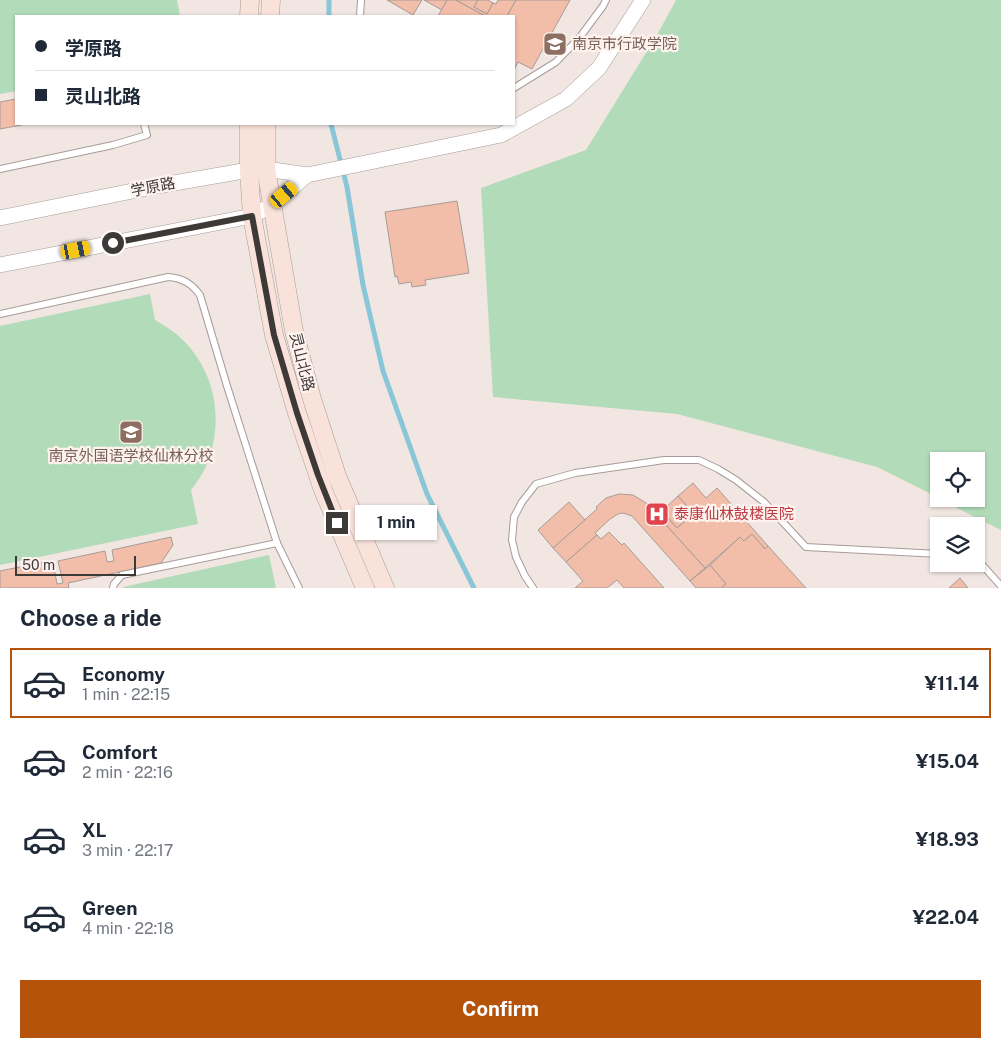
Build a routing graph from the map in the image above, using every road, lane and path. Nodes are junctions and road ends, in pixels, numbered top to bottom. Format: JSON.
{"nodes":[{"id":1,"x":250,"y":0,"type":"edge"},
{"id":2,"x":271,"y":0,"type":"edge"},
{"id":3,"x":361,"y":0,"type":"edge"},
{"id":4,"x":606,"y":0,"type":"edge"},
{"id":5,"x":643,"y":0,"type":"edge"},
{"id":6,"x":249,"y":15,"type":"edge"},
{"id":7,"x":270,"y":15,"type":"edge"},
{"id":8,"x":360,"y":15,"type":"edge"},
{"id":9,"x":515,"y":87,"type":"edge"},
{"id":10,"x":144,"y":125,"type":"edge"},
{"id":11,"x":248,"y":125,"type":"edge"},
{"id":12,"x":266,"y":125,"type":"edge"},
{"id":13,"x":0,"y":169,"type":"edge"},
{"id":14,"x":257,"y":169,"type":"junction"},
{"id":15,"x":307,"y":175,"type":"junction"},
{"id":16,"x":272,"y":205,"type":"junction"},
{"id":17,"x":252,"y":216,"type":"junction"},
{"id":18,"x":0,"y":218,"type":"edge"},
{"id":19,"x":0,"y":265,"type":"edge"},
{"id":20,"x":0,"y":314,"type":"edge"},
{"id":21,"x":277,"y":543,"type":"junction"},
{"id":22,"x":930,"y":554,"type":"edge"},
{"id":23,"x":985,"y":568,"type":"edge"},
{"id":24,"x":1001,"y":586,"type":"edge"},
{"id":25,"x":113,"y":588,"type":"edge"},
{"id":26,"x":299,"y":588,"type":"edge"},
{"id":27,"x":365,"y":588,"type":"edge"},
{"id":28,"x":385,"y":588,"type":"edge"},
{"id":29,"x":533,"y":588,"type":"edge"}],
"edges":[{"from":1,"to":6,"type":"main road"},
{"from":2,"to":7,"type":"main road"},
{"from":3,"to":8,"type":"lane"},
{"from":4,"to":9,"type":"lane"},
{"from":5,"to":15,"type":"street","name":"学原路"},
{"from":10,"to":13,"type":"lane"},
{"from":11,"to":14,"type":"main road","name":"灵山北路"},
{"from":12,"to":14,"type":"main road","name":"灵山北路"},
{"from":14,"to":15,"type":"street","name":"学原路"},
{"from":14,"to":16,"type":"main road","name":"灵山北路"},
{"from":14,"to":17,"type":"main road","name":"灵山北路"},
{"from":14,"to":18,"type":"street","name":"学原路"},
{"from":15,"to":16,"type":"street","name":"学原路"},
{"from":16,"to":17,"type":"street","name":"学原路"},
{"from":16,"to":28,"type":"main road","name":"灵山北路"},
{"from":17,"to":19,"type":"street","name":"学原路"},
{"from":17,"to":27,"type":"main road","name":"灵山北路"},
{"from":20,"to":21,"type":"lane"},
{"from":21,"to":25,"type":"lane"},
{"from":21,"to":26,"type":"lane"},
{"from":22,"to":29,"type":"lane"},
{"from":23,"to":24,"type":"lane"}]}
